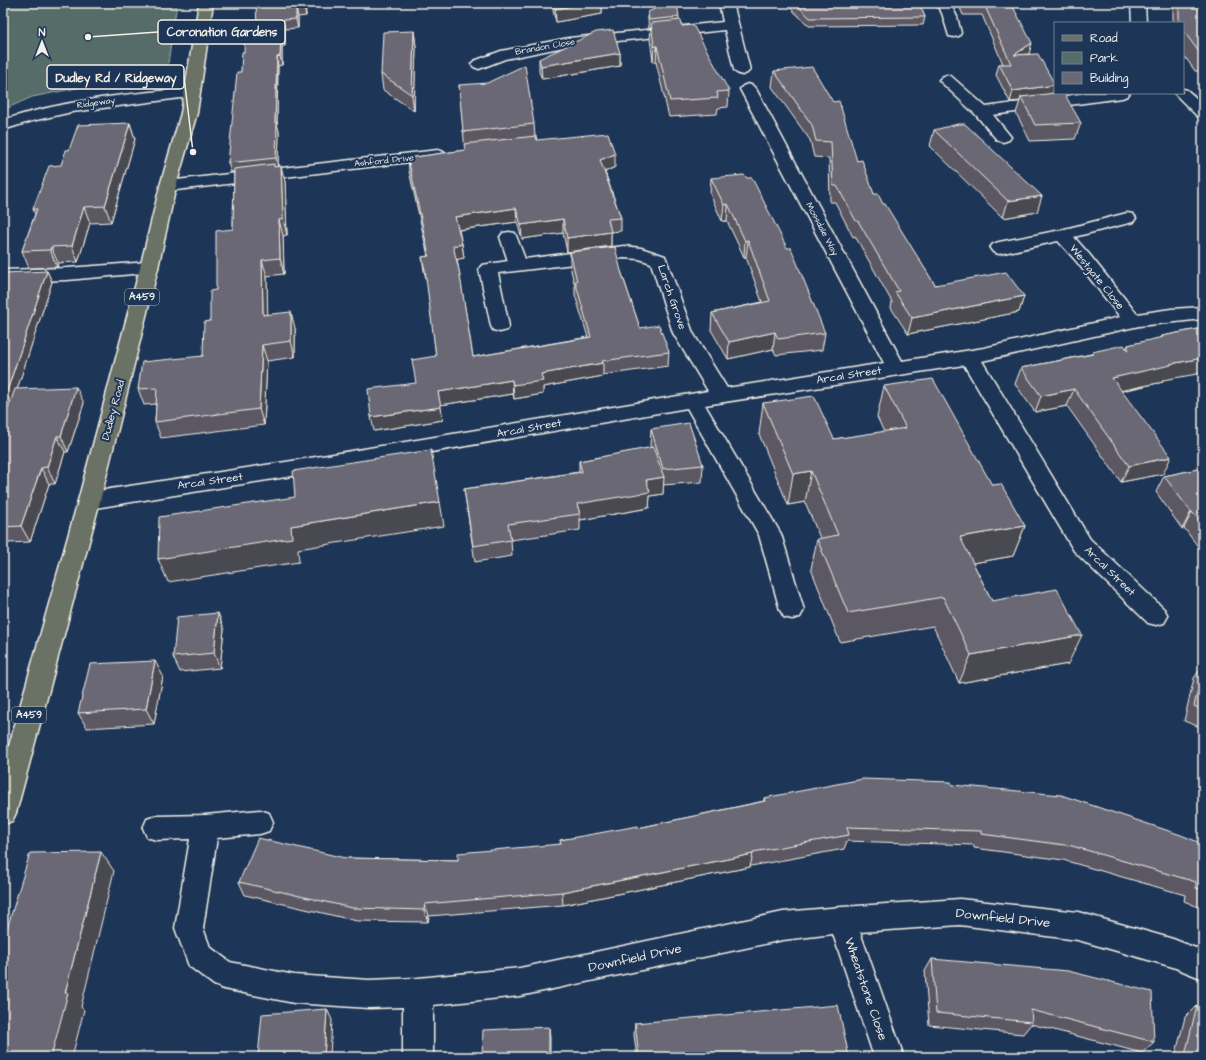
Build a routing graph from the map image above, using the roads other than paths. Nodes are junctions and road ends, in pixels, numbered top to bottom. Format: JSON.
{"nodes":[{"id":1,"x":206,"y":3,"type":"edge"},
{"id":2,"x":726,"y":3,"type":"edge"},
{"id":3,"x":942,"y":3,"type":"edge"},
{"id":4,"x":1138,"y":3,"type":"edge"},
{"id":5,"x":1139,"y":22,"type":"edge"},
{"id":6,"x":732,"y":25,"type":"junction"},
{"id":7,"x":954,"y":33,"type":"dead end"},
{"id":8,"x":479,"y":64,"type":"dead end"},
{"id":9,"x":742,"y":70,"type":"dead end"},
{"id":10,"x":947,"y":80,"type":"dead end"},
{"id":11,"x":748,"y":89,"type":"dead end"},
{"id":12,"x":191,"y":93,"type":"junction"},
{"id":13,"x":1115,"y":94,"type":"edge"},
{"id":14,"x":1183,"y":94,"type":"edge"},
{"id":15,"x":982,"y":112,"type":"junction"},
{"id":16,"x":1203,"y":113,"type":"edge"},
{"id":17,"x":3,"y":125,"type":"edge"},
{"id":18,"x":1003,"y":137,"type":"dead end"},
{"id":19,"x":451,"y":154,"type":"edge"},
{"id":20,"x":168,"y":186,"type":"junction"},
{"id":21,"x":1127,"y":218,"type":"dead end"},
{"id":22,"x":1062,"y":235,"type":"junction"},
{"id":23,"x":509,"y":237,"type":"dead end"},
{"id":24,"x":999,"y":248,"type":"dead end"},
{"id":25,"x":518,"y":265,"type":"junction"},
{"id":26,"x":150,"y":268,"type":"junction"},
{"id":27,"x":3,"y":276,"type":"edge"},
{"id":28,"x":1203,"y":313,"type":"edge"},
{"id":29,"x":1132,"y":320,"type":"junction"},
{"id":30,"x":500,"y":326,"type":"dead end"},
{"id":31,"x":970,"y":358,"type":"junction"},
{"id":32,"x":896,"y":368,"type":"junction"},
{"id":33,"x":721,"y":395,"type":"junction"},
{"id":34,"x":692,"y":400,"type":"junction"},
{"id":35,"x":89,"y":501,"type":"junction"},
{"id":36,"x":792,"y":610,"type":"dead end"},
{"id":37,"x":1156,"y":616,"type":"dead end"},
{"id":38,"x":10,"y":761,"type":"edge"},
{"id":39,"x":3,"y":812,"type":"edge"},
{"id":40,"x":260,"y":822,"type":"dead end"},
{"id":41,"x":205,"y":827,"type":"junction"},
{"id":42,"x":156,"y":828,"type":"dead end"},
{"id":43,"x":842,"y":920,"type":"junction"},
{"id":44,"x":1203,"y":965,"type":"edge"},
{"id":45,"x":418,"y":992,"type":"junction"},
{"id":46,"x":418,"y":1057,"type":"edge"},
{"id":47,"x":889,"y":1057,"type":"edge"}],
"edges":[{"from":1,"to":12,"type":"main road","name":"Dudley Road","number":"A459"},
{"from":2,"to":6,"type":"street"},
{"from":3,"to":7,"type":"street"},
{"from":4,"to":5,"type":"street"},
{"from":6,"to":8,"type":"street","name":"Brandon Close"},
{"from":6,"to":9,"type":"street"},
{"from":10,"to":15,"type":"street"},
{"from":11,"to":32,"type":"street","name":"Mossdale Way"},
{"from":12,"to":17,"type":"street","name":"Ridgeway"},
{"from":12,"to":20,"type":"main road","name":"Dudley Road","number":"A459"},
{"from":13,"to":15,"type":"street"},
{"from":14,"to":16,"type":"street"},
{"from":15,"to":18,"type":"street"},
{"from":19,"to":20,"type":"street","name":"Ashford Drive"},
{"from":20,"to":26,"type":"main road","name":"Dudley Road","number":"A459"},
{"from":21,"to":22,"type":"street","name":"Westgate Close"},
{"from":22,"to":24,"type":"street","name":"Westgate Close"},
{"from":22,"to":29,"type":"street","name":"Westgate Close"},
{"from":23,"to":25,"type":"street"},
{"from":25,"to":30,"type":"street","name":"Larch Grove"},
{"from":25,"to":33,"type":"street","name":"Larch Grove"},
{"from":26,"to":27,"type":"street"},
{"from":26,"to":35,"type":"main road","name":"Dudley Road","number":"A459"},
{"from":28,"to":29,"type":"street","name":"Arcal Street"},
{"from":29,"to":31,"type":"street","name":"Arcal Street"},
{"from":31,"to":32,"type":"street","name":"Arcal Street"},
{"from":31,"to":37,"type":"street","name":"Arcal Street"},
{"from":32,"to":33,"type":"street","name":"Arcal Street"},
{"from":33,"to":34,"type":"street","name":"Arcal Street"},
{"from":34,"to":35,"type":"street","name":"Arcal Street"},
{"from":34,"to":36,"type":"street"},
{"from":35,"to":38,"type":"main road","name":"Dudley Road","number":"A459"},
{"from":38,"to":39,"type":"main road","name":"Dudley Road","number":"A459"},
{"from":40,"to":41,"type":"street"},
{"from":41,"to":42,"type":"street"},
{"from":41,"to":45,"type":"street","name":"Downfield Drive"},
{"from":43,"to":44,"type":"street","name":"Downfield Drive"},
{"from":43,"to":45,"type":"street","name":"Downfield Drive"},
{"from":43,"to":47,"type":"street","name":"Wheatstone Close"},
{"from":45,"to":46,"type":"street"}]}
